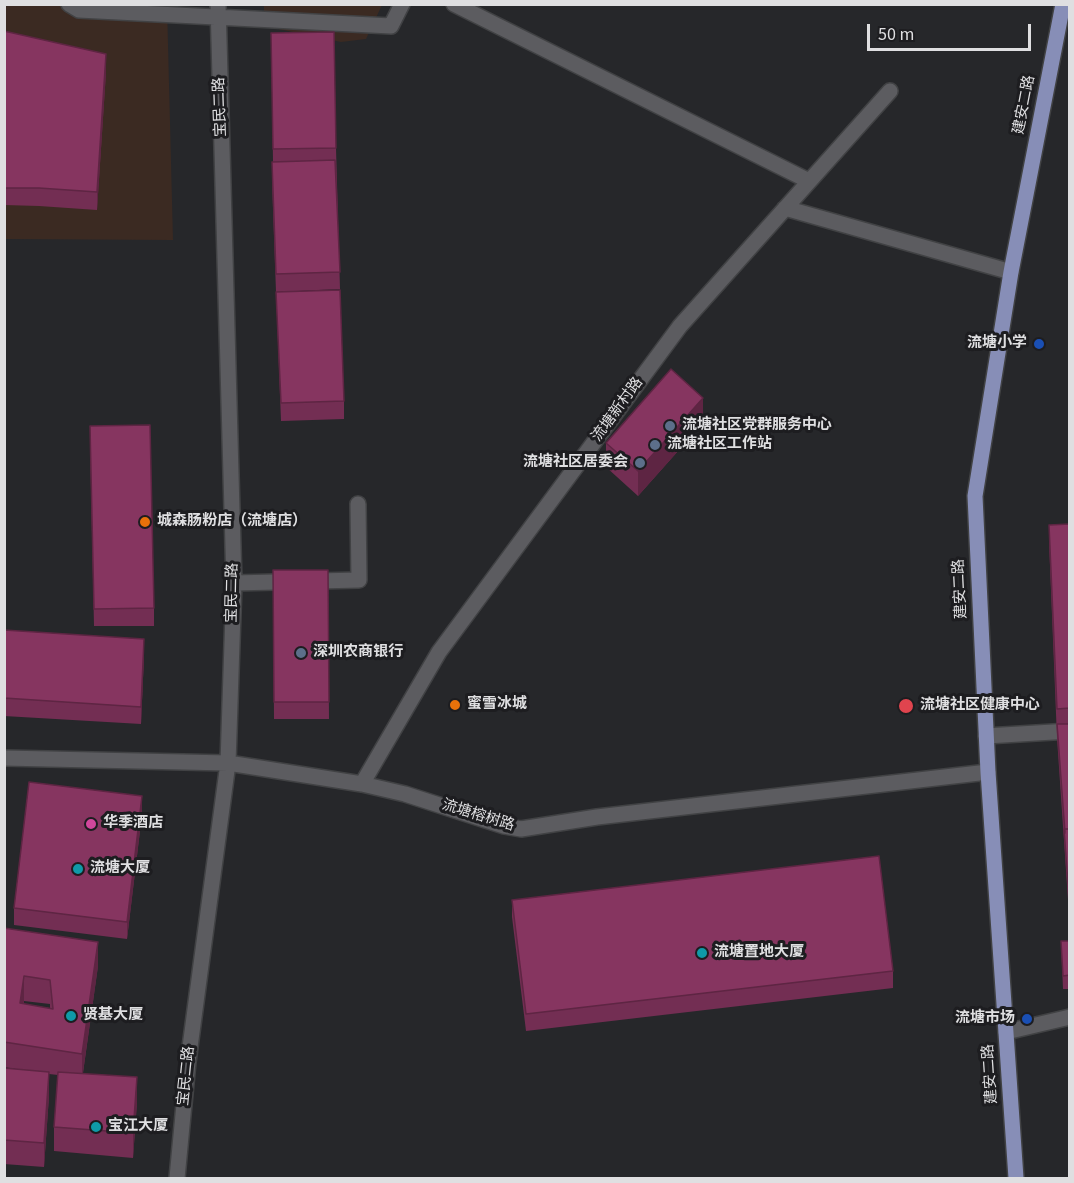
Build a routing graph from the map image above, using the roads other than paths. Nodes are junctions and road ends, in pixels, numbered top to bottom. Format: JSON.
{"nodes":[{"id":1,"x":69,"y":4,"type":"edge"},
{"id":2,"x":402,"y":4,"type":"edge"},
{"id":3,"x":454,"y":4,"type":"edge"},
{"id":4,"x":1063,"y":4,"type":"edge"},
{"id":5,"x":218,"y":11,"type":"edge"},
{"id":6,"x":890,"y":91,"type":"dead end"},
{"id":7,"x":809,"y":181,"type":"junction"},
{"id":8,"x":785,"y":208,"type":"junction"},
{"id":9,"x":1011,"y":272,"type":"junction"},
{"id":10,"x":358,"y":504,"type":"dead end"},
{"id":11,"x":234,"y":583,"type":"junction"},
{"id":12,"x":1070,"y":731,"type":"edge"},
{"id":13,"x":986,"y":736,"type":"junction"},
{"id":14,"x":4,"y":758,"type":"edge"},
{"id":15,"x":228,"y":763,"type":"junction"},
{"id":16,"x":988,"y":772,"type":"junction"},
{"id":17,"x":362,"y":784,"type":"junction"},
{"id":18,"x":1070,"y":1017,"type":"edge"},
{"id":19,"x":1006,"y":1032,"type":"junction"},
{"id":20,"x":177,"y":1179,"type":"edge"},
{"id":21,"x":1016,"y":1179,"type":"edge"}],
"edges":[{"from":1,"to":5,"type":"street"},
{"from":2,"to":5,"type":"street"},
{"from":3,"to":7,"type":"street"},
{"from":4,"to":9,"type":"main road","name":"建安二路"},
{"from":5,"to":11,"type":"street","name":"宝民二路"},
{"from":6,"to":7,"type":"street","name":"流塘新村路"},
{"from":7,"to":8,"type":"street","name":"流塘新村路"},
{"from":8,"to":9,"type":"street"},
{"from":8,"to":17,"type":"street","name":"流塘新村路"},
{"from":9,"to":13,"type":"main road","name":"建安二路"},
{"from":10,"to":11,"type":"street"},
{"from":11,"to":15,"type":"street","name":"宝民二路"},
{"from":12,"to":13,"type":"street"},
{"from":13,"to":16,"type":"main road","name":"建安二路"},
{"from":14,"to":15,"type":"street","name":"流塘榕树路"},
{"from":15,"to":17,"type":"street","name":"流塘榕树路"},
{"from":15,"to":20,"type":"street","name":"宝民二路"},
{"from":16,"to":17,"type":"street","name":"流塘榕树路"},
{"from":16,"to":19,"type":"main road","name":"建安二路"},
{"from":18,"to":19,"type":"street"},
{"from":19,"to":21,"type":"main road","name":"建安二路"}]}
